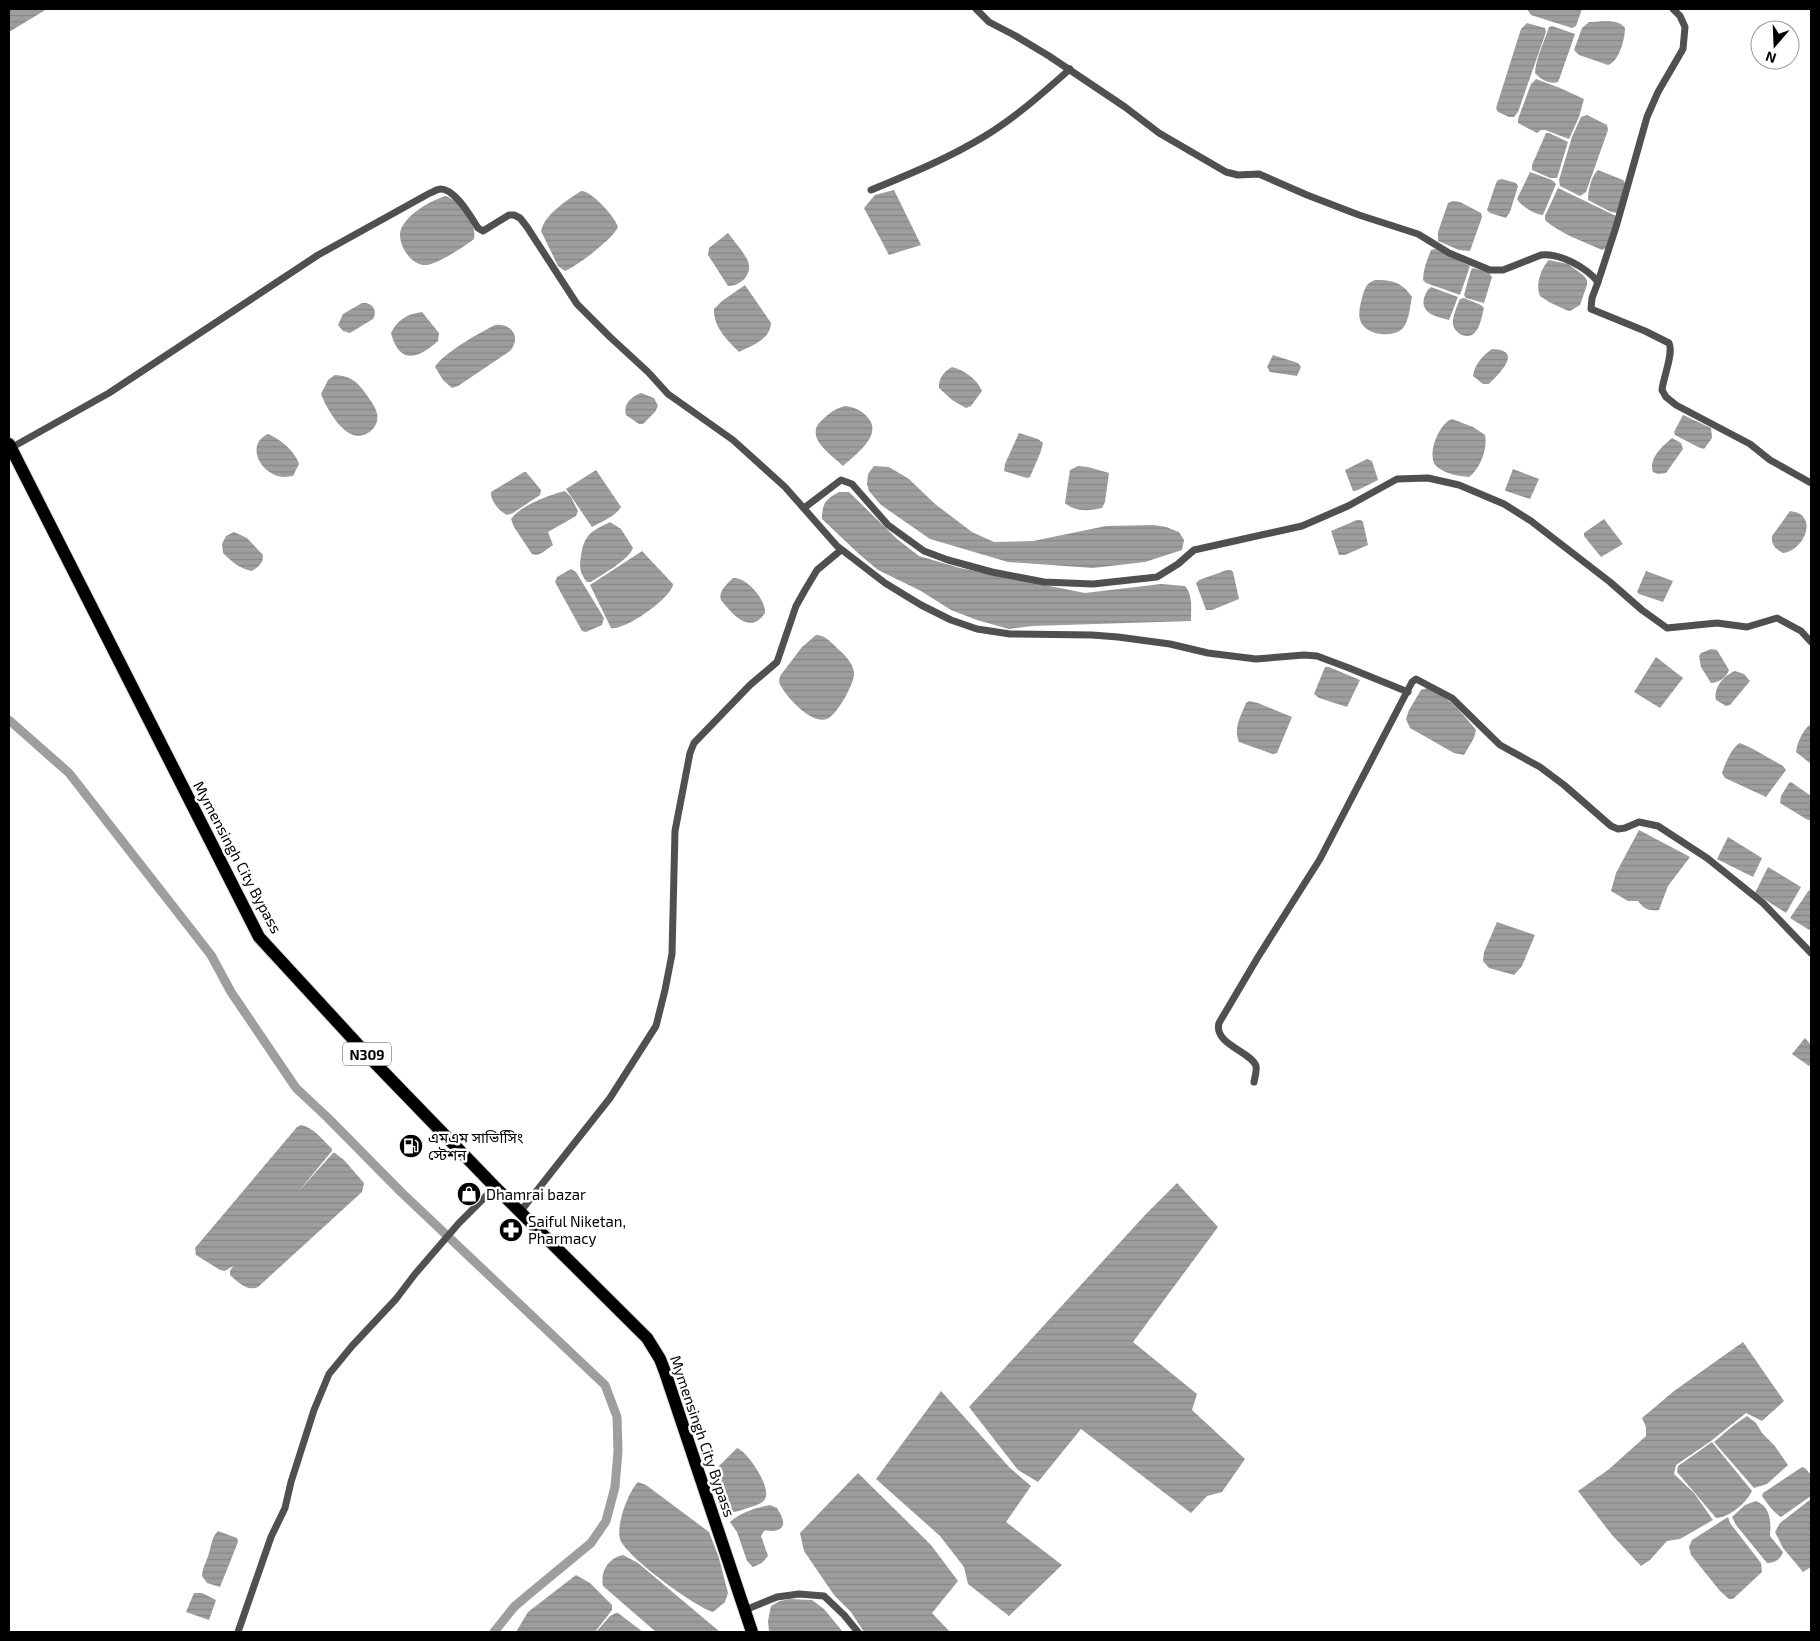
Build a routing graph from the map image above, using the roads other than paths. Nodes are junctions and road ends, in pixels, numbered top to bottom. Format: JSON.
{"nodes":[{"id":1,"x":976,"y":9,"type":"edge"},
{"id":2,"x":1674,"y":9,"type":"edge"},
{"id":3,"x":1070,"y":69,"type":"junction"},
{"id":4,"x":871,"y":190,"type":"dead end"},
{"id":5,"x":1598,"y":282,"type":"junction"},
{"id":6,"x":9,"y":447,"type":"edge"},
{"id":7,"x":1811,"y":483,"type":"edge"},
{"id":8,"x":804,"y":508,"type":"junction"},
{"id":9,"x":841,"y":550,"type":"junction"},
{"id":10,"x":1811,"y":642,"type":"edge"},
{"id":11,"x":1408,"y":692,"type":"junction"},
{"id":12,"x":1811,"y":953,"type":"edge"},
{"id":13,"x":1254,"y":1082,"type":"dead end"},
{"id":14,"x":495,"y":1187,"type":"junction"},
{"id":15,"x":520,"y":1212,"type":"junction"},
{"id":16,"x":745,"y":1610,"type":"junction"},
{"id":17,"x":238,"y":1632,"type":"edge"},
{"id":18,"x":752,"y":1632,"type":"edge"},
{"id":19,"x":858,"y":1632,"type":"edge"}],
"edges":[{"from":1,"to":3,"type":"street"},
{"from":2,"to":5,"type":"street"},
{"from":3,"to":4,"type":"street"},
{"from":3,"to":5,"type":"street"},
{"from":5,"to":7,"type":"street"},
{"from":6,"to":8,"type":"street"},
{"from":6,"to":14,"type":"highway","name":"Mymensingh City Bypass","number":"N309"},
{"from":8,"to":9,"type":"street"},
{"from":8,"to":10,"type":"street"},
{"from":9,"to":11,"type":"street"},
{"from":9,"to":15,"type":"street"},
{"from":11,"to":12,"type":"street"},
{"from":11,"to":13,"type":"street"},
{"from":14,"to":15,"type":"highway","name":"Mymensingh City Bypass","number":"N309"},
{"from":14,"to":17,"type":"street"},
{"from":15,"to":16,"type":"highway","name":"Mymensingh City Bypass","number":"N309"},
{"from":16,"to":18,"type":"highway","name":"Mymensingh City Bypass","number":"N309"},
{"from":16,"to":19,"type":"street"}]}
